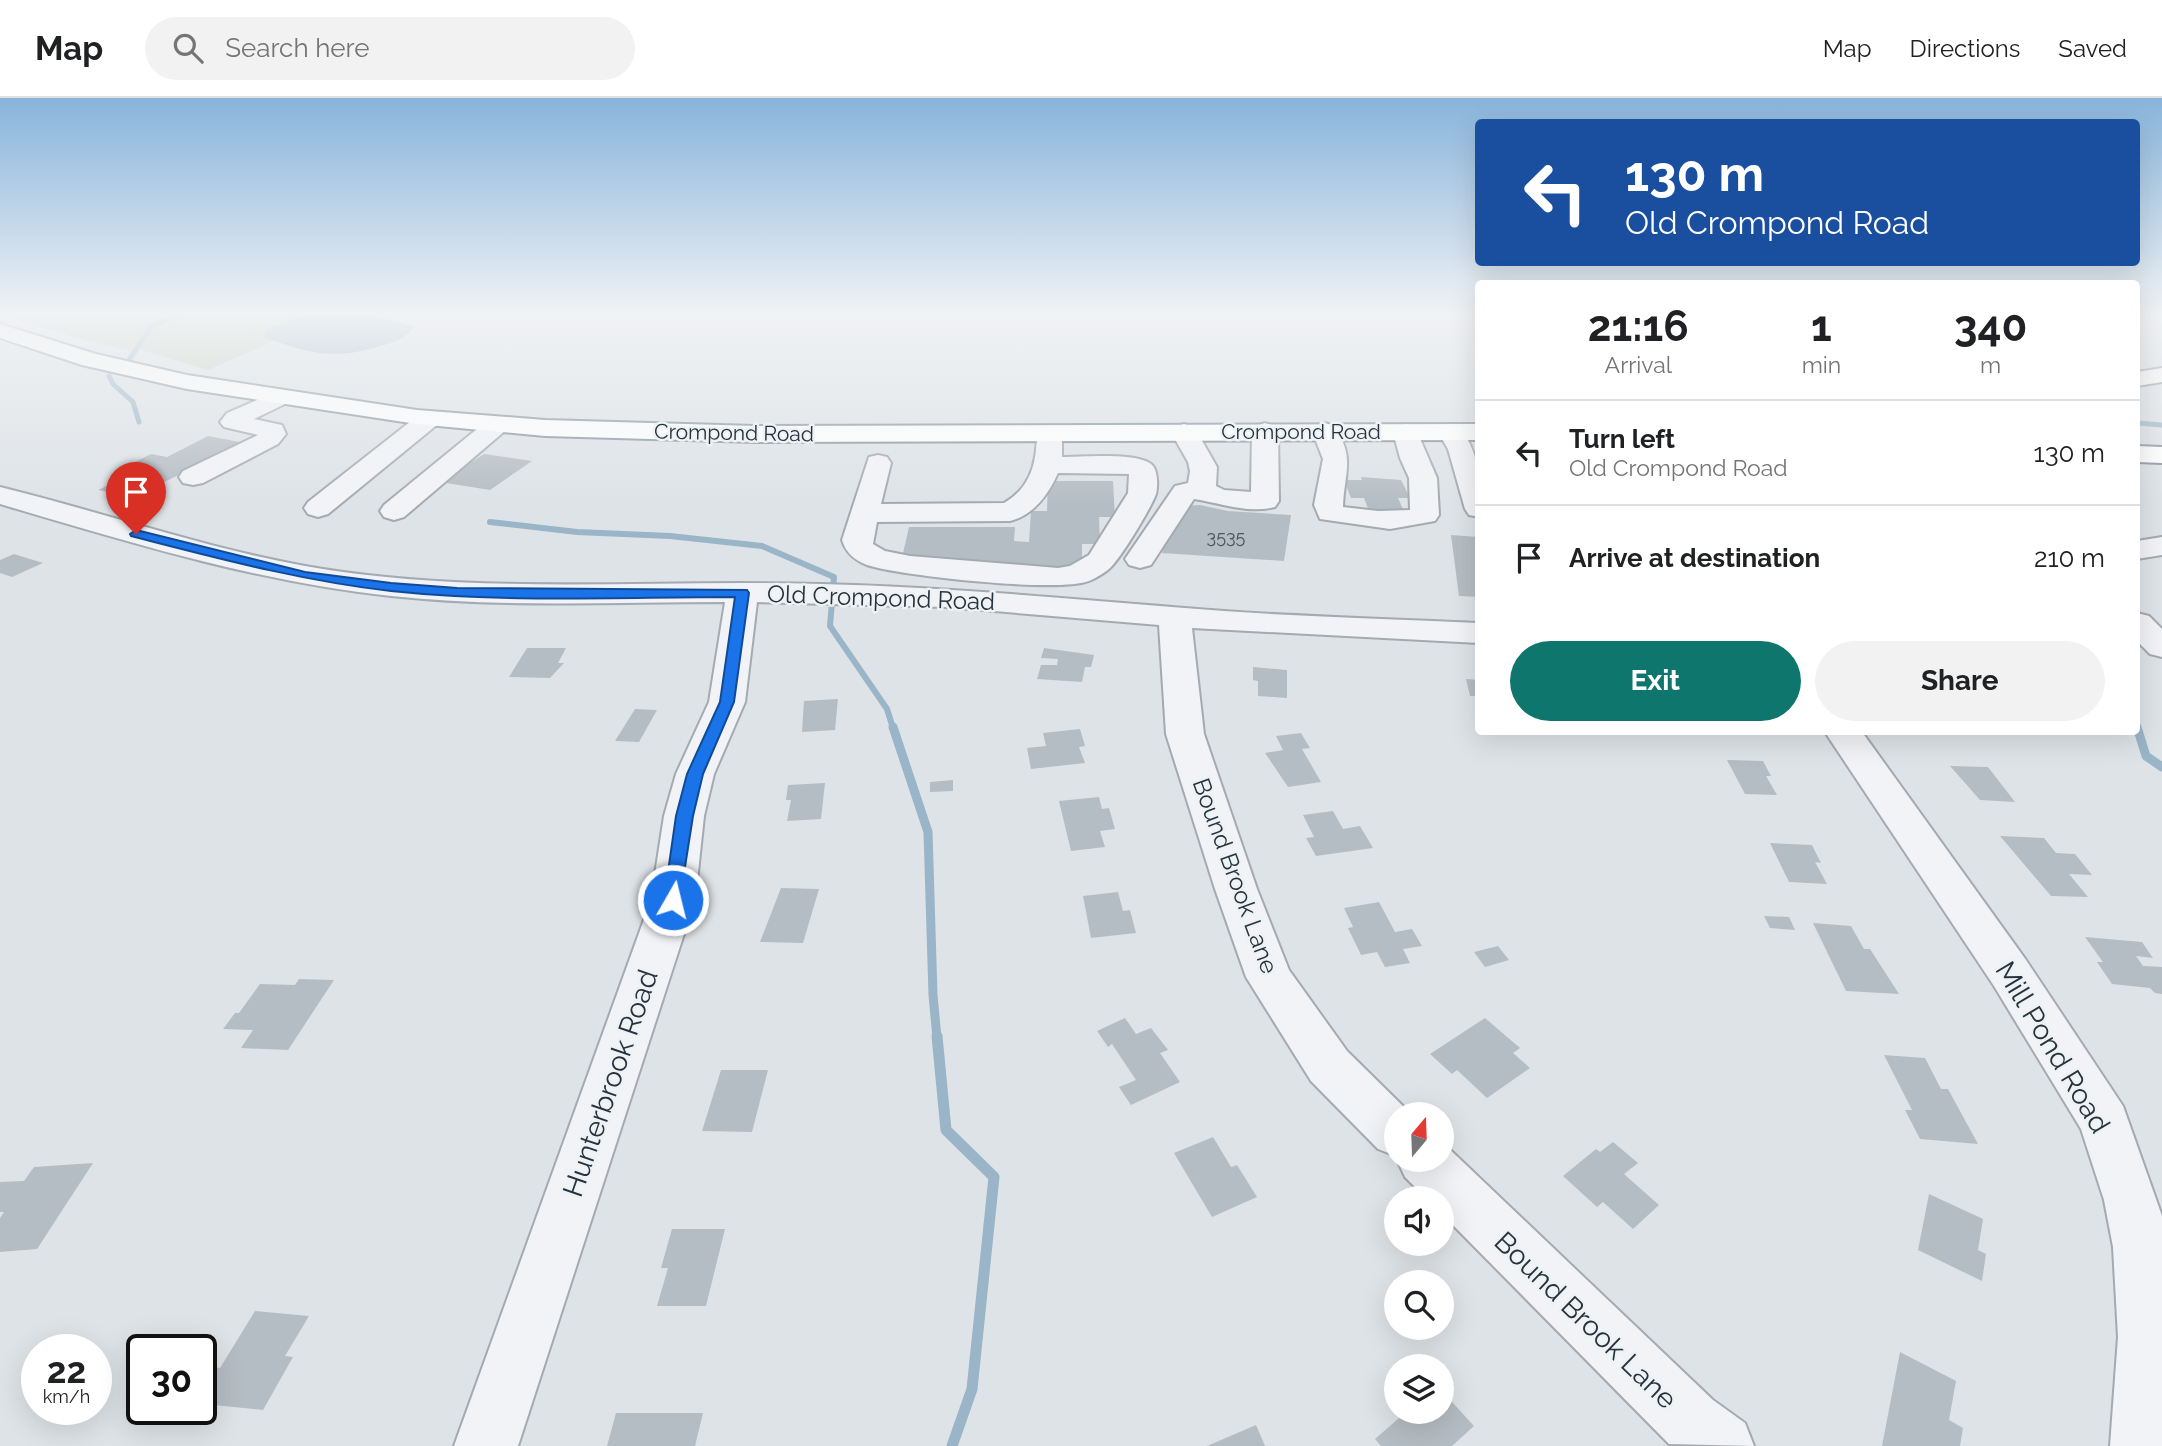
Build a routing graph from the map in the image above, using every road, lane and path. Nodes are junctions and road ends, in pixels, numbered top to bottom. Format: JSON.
{"nodes":[{"id":1,"x":175,"y":378,"type":"edge"},
{"id":2,"x":279,"y":397,"type":"junction"},
{"id":3,"x":429,"y":419,"type":"junction"},
{"id":4,"x":497,"y":425,"type":"junction"},
{"id":5,"x":1265,"y":431,"type":"junction"},
{"id":6,"x":1325,"y":431,"type":"junction"},
{"id":7,"x":1046,"y":432,"type":"junction"},
{"id":8,"x":1184,"y":432,"type":"junction"},
{"id":9,"x":1406,"y":432,"type":"junction"},
{"id":10,"x":1451,"y":432,"type":"junction"},
{"id":11,"x":1475,"y":432,"type":"edge"},
{"id":12,"x":2140,"y":454,"type":"edge"},
{"id":13,"x":2162,"y":454,"type":"edge"},
{"id":14,"x":1471,"y":457,"type":"edge"},
{"id":15,"x":1042,"y":476,"type":"junction"},
{"id":16,"x":193,"y":477,"type":"dead end"},
{"id":17,"x":1475,"y":483,"type":"edge"},
{"id":18,"x":1203,"y":490,"type":"junction"},
{"id":19,"x":0,"y":495,"type":"edge"},
{"id":20,"x":318,"y":508,"type":"dead end"},
{"id":21,"x":394,"y":511,"type":"dead end"},
{"id":22,"x":2162,"y":546,"type":"edge"},
{"id":23,"x":2140,"y":550,"type":"edge"},
{"id":24,"x":1140,"y":559,"type":"dead end"},
{"id":25,"x":743,"y":593,"type":"junction"},
{"id":26,"x":1175,"y":617,"type":"junction"},
{"id":27,"x":2140,"y":626,"type":"edge"},
{"id":28,"x":1475,"y":633,"type":"edge"},
{"id":29,"x":2162,"y":647,"type":"edge"},
{"id":30,"x":1845,"y":735,"type":"edge"},
{"id":31,"x":1384,"y":1121,"type":"edge"},
{"id":32,"x":1436,"y":1172,"type":"edge"},
{"id":33,"x":1695,"y":1438,"type":"edge"},
{"id":34,"x":486,"y":1446,"type":"edge"},
{"id":35,"x":2142,"y":1446,"type":"edge"}],
"edges":[{"from":1,"to":2,"type":"highway","name":"Crompond Road"},
{"from":2,"to":3,"type":"highway","name":"Crompond Road"},
{"from":2,"to":16,"type":"street"},
{"from":3,"to":4,"type":"highway","name":"Crompond Road"},
{"from":3,"to":20,"type":"street"},
{"from":4,"to":7,"type":"highway","name":"Crompond Road"},
{"from":4,"to":21,"type":"street"},
{"from":5,"to":6,"type":"highway","name":"Crompond Road"},
{"from":5,"to":8,"type":"highway","name":"Crompond Road"},
{"from":5,"to":18,"type":"street"},
{"from":6,"to":9,"type":"highway","name":"Crompond Road"},
{"from":6,"to":9,"type":"street"},
{"from":7,"to":8,"type":"highway","name":"Crompond Road"},
{"from":7,"to":15,"type":"street"},
{"from":8,"to":18,"type":"street"},
{"from":9,"to":10,"type":"highway","name":"Crompond Road"},
{"from":10,"to":11,"type":"highway","name":"Crompond Road"},
{"from":10,"to":14,"type":"street"},
{"from":12,"to":13,"type":"highway"},
{"from":14,"to":17,"type":"street"},
{"from":15,"to":15,"type":"street"},
{"from":18,"to":24,"type":"street"},
{"from":19,"to":25,"type":"street","name":"Old Crompond Road"},
{"from":22,"to":23,"type":"street"},
{"from":25,"to":26,"type":"street","name":"Old Crompond Road"},
{"from":25,"to":34,"type":"street","name":"Hunterbrook Road"},
{"from":26,"to":28,"type":"street","name":"Old Crompond Road"},
{"from":26,"to":31,"type":"street","name":"Bound Brook Lane"},
{"from":27,"to":29,"type":"street"},
{"from":30,"to":35,"type":"street","name":"Mill Pond Road"},
{"from":32,"to":33,"type":"street","name":"Bound Brook Lane"}]}
